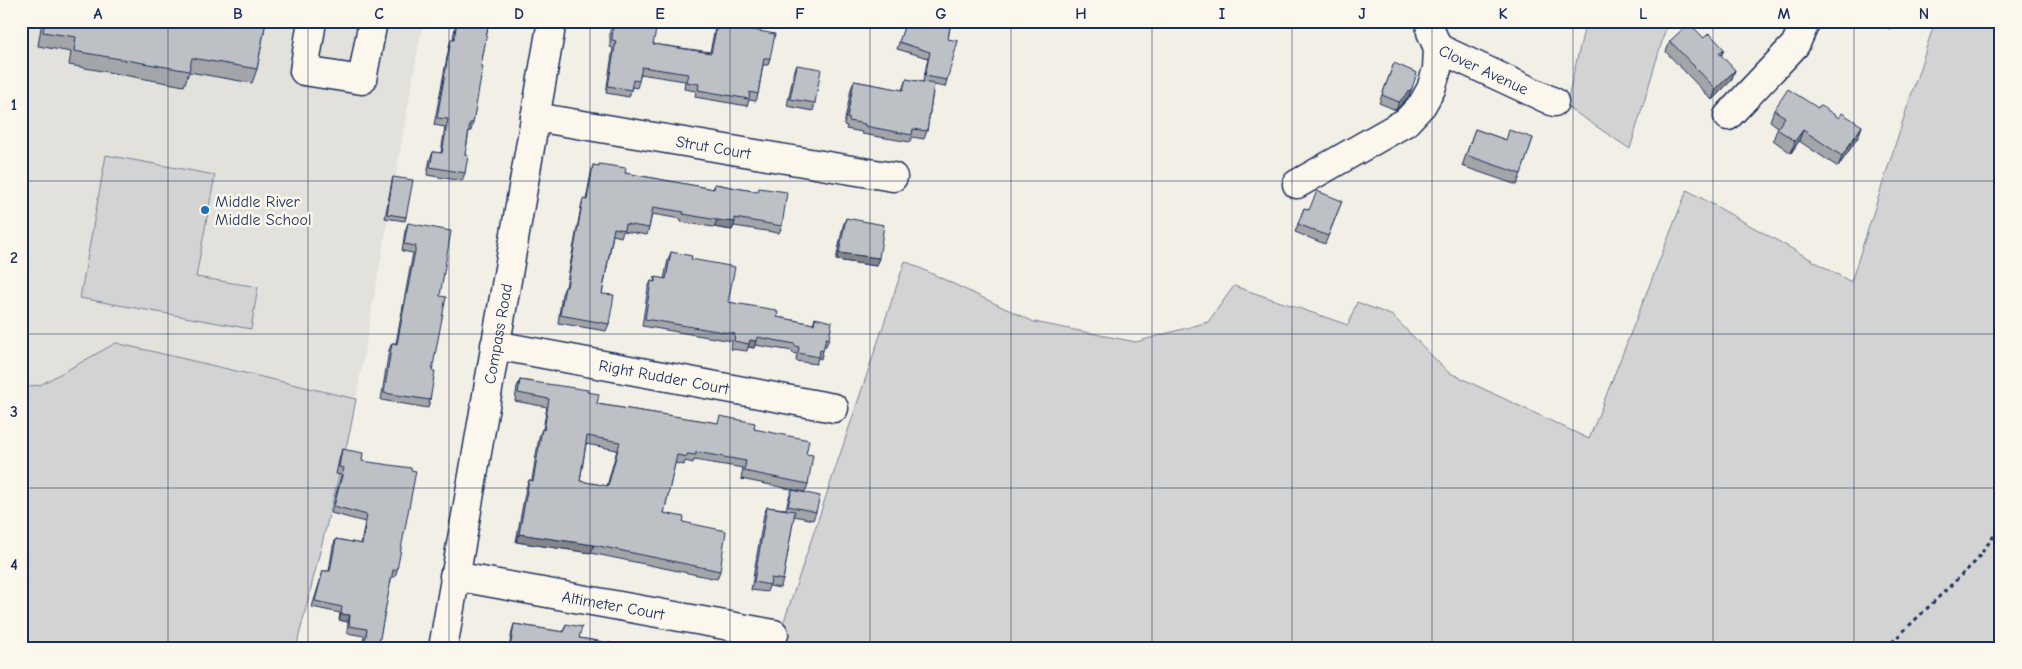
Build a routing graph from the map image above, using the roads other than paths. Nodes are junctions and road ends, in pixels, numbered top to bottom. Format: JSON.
{"nodes":[{"id":1,"x":312,"y":21,"type":"edge"},
{"id":2,"x":373,"y":21,"type":"edge"},
{"id":3,"x":552,"y":21,"type":"edge"},
{"id":4,"x":1430,"y":21,"type":"edge"},
{"id":5,"x":1806,"y":21,"type":"edge"},
{"id":6,"x":1438,"y":48,"type":"junction"},
{"id":7,"x":1554,"y":102,"type":"dead end"},
{"id":8,"x":1728,"y":116,"type":"dead end"},
{"id":9,"x":535,"y":117,"type":"junction"},
{"id":10,"x":893,"y":178,"type":"dead end"},
{"id":11,"x":1296,"y":184,"type":"dead end"},
{"id":12,"x":495,"y":345,"type":"junction"},
{"id":13,"x":834,"y":408,"type":"dead end"},
{"id":14,"x":454,"y":576,"type":"junction"},
{"id":15,"x":774,"y":634,"type":"dead end"},
{"id":16,"x":442,"y":648,"type":"edge"}],
"edges":[{"from":1,"to":2,"type":"street"},
{"from":3,"to":9,"type":"street","name":"Compass Road"},
{"from":4,"to":6,"type":"street","name":"Clover Avenue"},
{"from":5,"to":8,"type":"street"},
{"from":6,"to":7,"type":"street","name":"Clover Avenue"},
{"from":6,"to":11,"type":"street"},
{"from":9,"to":10,"type":"street","name":"Strut Court"},
{"from":9,"to":12,"type":"street","name":"Compass Road"},
{"from":12,"to":13,"type":"street","name":"Right Rudder Court"},
{"from":12,"to":14,"type":"street","name":"Compass Road"},
{"from":14,"to":15,"type":"street","name":"Altimeter Court"},
{"from":14,"to":16,"type":"street","name":"Compass Road"}]}
